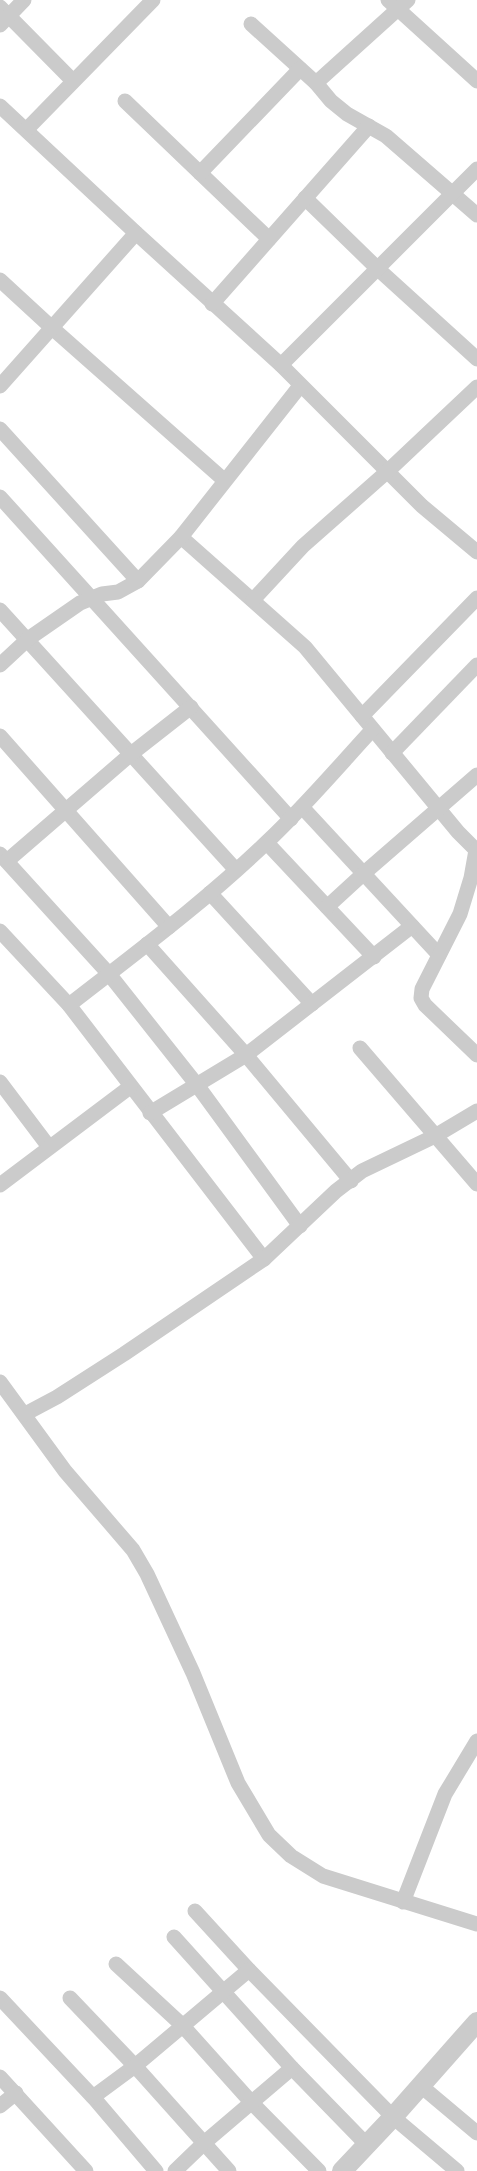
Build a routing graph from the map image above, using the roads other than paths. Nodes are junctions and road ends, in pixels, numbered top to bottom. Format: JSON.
{"nodes":[{"id":1,"x":24,"y":0,"type":"edge"},
{"id":2,"x":153,"y":0,"type":"edge"},
{"id":3,"x":398,"y":3,"type":"edge"},
{"id":4,"x":3,"y":16,"type":"edge"},
{"id":5,"x":250,"y":24,"type":"dead end"},
{"id":6,"x":300,"y":69,"type":"junction"},
{"id":7,"x":73,"y":81,"type":"junction"},
{"id":8,"x":477,"y":81,"type":"edge"},
{"id":9,"x":316,"y":83,"type":"junction"},
{"id":10,"x":125,"y":102,"type":"dead end"},
{"id":11,"x":0,"y":106,"type":"edge"},
{"id":12,"x":369,"y":126,"type":"junction"},
{"id":13,"x":27,"y":129,"type":"junction"},
{"id":14,"x":477,"y":169,"type":"edge"},
{"id":15,"x":200,"y":173,"type":"junction"},
{"id":16,"x":453,"y":193,"type":"junction"},
{"id":17,"x":305,"y":198,"type":"junction"},
{"id":18,"x":477,"y":215,"type":"edge"},
{"id":19,"x":136,"y":233,"type":"junction"},
{"id":20,"x":269,"y":239,"type":"junction"},
{"id":21,"x":378,"y":269,"type":"junction"},
{"id":22,"x":0,"y":280,"type":"edge"},
{"id":23,"x":212,"y":304,"type":"junction"},
{"id":24,"x":51,"y":327,"type":"junction"},
{"id":25,"x":477,"y":359,"type":"edge"},
{"id":26,"x":281,"y":365,"type":"junction"},
{"id":27,"x":0,"y":386,"type":"edge"},
{"id":28,"x":300,"y":386,"type":"junction"},
{"id":29,"x":477,"y":387,"type":"edge"},
{"id":30,"x":0,"y":429,"type":"edge"},
{"id":31,"x":389,"y":470,"type":"junction"},
{"id":32,"x":224,"y":480,"type":"junction"},
{"id":33,"x":0,"y":497,"type":"edge"},
{"id":34,"x":181,"y":537,"type":"junction"},
{"id":35,"x":477,"y":552,"type":"edge"},
{"id":36,"x":138,"y":581,"type":"junction"},
{"id":37,"x":92,"y":598,"type":"junction"},
{"id":38,"x":477,"y":598,"type":"edge"},
{"id":39,"x":253,"y":600,"type":"junction"},
{"id":40,"x":0,"y":610,"type":"edge"},
{"id":41,"x":28,"y":639,"type":"junction"},
{"id":42,"x":477,"y":664,"type":"edge"},
{"id":43,"x":0,"y":665,"type":"edge"},
{"id":44,"x":191,"y":708,"type":"junction"},
{"id":45,"x":362,"y":716,"type":"junction"},
{"id":46,"x":372,"y":730,"type":"junction"},
{"id":47,"x":0,"y":736,"type":"edge"},
{"id":48,"x":392,"y":753,"type":"junction"},
{"id":49,"x":131,"y":754,"type":"junction"},
{"id":50,"x":477,"y":775,"type":"edge"},
{"id":51,"x":302,"y":807,"type":"junction"},
{"id":52,"x":439,"y":808,"type":"junction"},
{"id":53,"x":67,"y":809,"type":"junction"},
{"id":54,"x":291,"y":819,"type":"junction"},
{"id":55,"x":267,"y":843,"type":"junction"},
{"id":56,"x":476,"y":850,"type":"edge"},
{"id":57,"x":3,"y":858,"type":"edge"},
{"id":58,"x":236,"y":870,"type":"junction"},
{"id":59,"x":363,"y":874,"type":"junction"},
{"id":60,"x":210,"y":893,"type":"junction"},
{"id":61,"x":327,"y":908,"type":"junction"},
{"id":62,"x":412,"y":926,"type":"junction"},
{"id":63,"x":169,"y":927,"type":"junction"},
{"id":64,"x":0,"y":930,"type":"edge"},
{"id":65,"x":147,"y":944,"type":"junction"},
{"id":66,"x":439,"y":955,"type":"junction"},
{"id":67,"x":374,"y":957,"type":"junction"},
{"id":68,"x":109,"y":974,"type":"junction"},
{"id":69,"x":312,"y":1004,"type":"junction"},
{"id":70,"x":69,"y":1005,"type":"junction"},
{"id":71,"x":360,"y":1048,"type":"dead end"},
{"id":72,"x":246,"y":1054,"type":"junction"},
{"id":73,"x":477,"y":1055,"type":"edge"},
{"id":74,"x":0,"y":1082,"type":"edge"},
{"id":75,"x":197,"y":1085,"type":"junction"},
{"id":76,"x":130,"y":1087,"type":"junction"},
{"id":77,"x":477,"y":1111,"type":"edge"},
{"id":78,"x":150,"y":1113,"type":"junction"},
{"id":79,"x":435,"y":1136,"type":"junction"},
{"id":80,"x":50,"y":1147,"type":"junction"},
{"id":81,"x":351,"y":1181,"type":"junction"},
{"id":82,"x":0,"y":1184,"type":"edge"},
{"id":83,"x":477,"y":1184,"type":"edge"},
{"id":84,"x":300,"y":1226,"type":"junction"},
{"id":85,"x":264,"y":1259,"type":"junction"},
{"id":86,"x":0,"y":1382,"type":"edge"},
{"id":87,"x":24,"y":1414,"type":"junction"},
{"id":88,"x":477,"y":1741,"type":"edge"},
{"id":89,"x":403,"y":1902,"type":"junction"},
{"id":90,"x":195,"y":1911,"type":"dead end"},
{"id":91,"x":477,"y":1924,"type":"edge"},
{"id":92,"x":174,"y":1937,"type":"dead end"},
{"id":93,"x":116,"y":1964,"type":"dead end"},
{"id":94,"x":249,"y":1970,"type":"junction"},
{"id":95,"x":222,"y":1992,"type":"junction"},
{"id":96,"x":0,"y":1998,"type":"edge"},
{"id":97,"x":70,"y":1998,"type":"dead end"},
{"id":98,"x":477,"y":2022,"type":"edge"},
{"id":99,"x":182,"y":2025,"type":"junction"},
{"id":100,"x":135,"y":2066,"type":"junction"},
{"id":101,"x":292,"y":2068,"type":"junction"},
{"id":102,"x":0,"y":2077,"type":"edge"},
{"id":103,"x":421,"y":2086,"type":"junction"},
{"id":104,"x":16,"y":2093,"type":"junction"},
{"id":105,"x":93,"y":2097,"type":"junction"},
{"id":106,"x":251,"y":2102,"type":"junction"},
{"id":107,"x":0,"y":2106,"type":"edge"},
{"id":108,"x":393,"y":2117,"type":"junction"},
{"id":109,"x":477,"y":2133,"type":"edge"},
{"id":110,"x":204,"y":2143,"type":"junction"},
{"id":111,"x":367,"y":2145,"type":"junction"},
{"id":112,"x":86,"y":2171,"type":"edge"},
{"id":113,"x":156,"y":2171,"type":"edge"},
{"id":114,"x":175,"y":2171,"type":"edge"},
{"id":115,"x":229,"y":2171,"type":"edge"},
{"id":116,"x":319,"y":2171,"type":"edge"},
{"id":117,"x":344,"y":2171,"type":"edge"},
{"id":118,"x":457,"y":2171,"type":"edge"}],
"edges":[{"from":1,"to":4,"type":"street"},
{"from":2,"to":7,"type":"street"},
{"from":3,"to":8,"type":"street"},
{"from":3,"to":9,"type":"street"},
{"from":4,"to":7,"type":"street"},
{"from":5,"to":6,"type":"street"},
{"from":6,"to":9,"type":"street"},
{"from":6,"to":15,"type":"street"},
{"from":7,"to":13,"type":"street"},
{"from":9,"to":12,"type":"street"},
{"from":10,"to":15,"type":"street"},
{"from":11,"to":13,"type":"street"},
{"from":12,"to":16,"type":"street"},
{"from":12,"to":17,"type":"street"},
{"from":13,"to":19,"type":"street"},
{"from":14,"to":16,"type":"street"},
{"from":15,"to":20,"type":"street"},
{"from":16,"to":18,"type":"street"},
{"from":16,"to":21,"type":"street"},
{"from":17,"to":20,"type":"street"},
{"from":17,"to":21,"type":"street"},
{"from":19,"to":23,"type":"street"},
{"from":19,"to":24,"type":"street"},
{"from":20,"to":23,"type":"street"},
{"from":21,"to":25,"type":"street"},
{"from":21,"to":26,"type":"street"},
{"from":22,"to":24,"type":"street"},
{"from":23,"to":26,"type":"street"},
{"from":24,"to":27,"type":"street"},
{"from":24,"to":32,"type":"street"},
{"from":26,"to":28,"type":"street"},
{"from":28,"to":31,"type":"street"},
{"from":28,"to":32,"type":"street"},
{"from":29,"to":31,"type":"street"},
{"from":30,"to":36,"type":"street"},
{"from":31,"to":35,"type":"street"},
{"from":31,"to":39,"type":"street"},
{"from":32,"to":34,"type":"street"},
{"from":33,"to":37,"type":"street"},
{"from":34,"to":36,"type":"street"},
{"from":34,"to":39,"type":"street"},
{"from":36,"to":37,"type":"street"},
{"from":37,"to":41,"type":"street"},
{"from":37,"to":44,"type":"street"},
{"from":38,"to":45,"type":"street"},
{"from":39,"to":45,"type":"street"},
{"from":40,"to":41,"type":"street"},
{"from":41,"to":43,"type":"street"},
{"from":41,"to":49,"type":"street"},
{"from":42,"to":48,"type":"street"},
{"from":44,"to":49,"type":"street"},
{"from":44,"to":54,"type":"street"},
{"from":45,"to":46,"type":"street"},
{"from":46,"to":48,"type":"street"},
{"from":46,"to":51,"type":"street"},
{"from":47,"to":53,"type":"street"},
{"from":48,"to":52,"type":"street"},
{"from":49,"to":53,"type":"street"},
{"from":49,"to":58,"type":"street"},
{"from":50,"to":52,"type":"street"},
{"from":51,"to":54,"type":"street"},
{"from":51,"to":59,"type":"street"},
{"from":52,"to":56,"type":"street"},
{"from":52,"to":59,"type":"street"},
{"from":53,"to":57,"type":"street"},
{"from":53,"to":63,"type":"street"},
{"from":54,"to":55,"type":"street"},
{"from":55,"to":58,"type":"street"},
{"from":55,"to":61,"type":"street"},
{"from":56,"to":66,"type":"street"},
{"from":57,"to":68,"type":"street"},
{"from":58,"to":60,"type":"street"},
{"from":59,"to":61,"type":"street"},
{"from":59,"to":62,"type":"street"},
{"from":60,"to":63,"type":"street"},
{"from":60,"to":69,"type":"street"},
{"from":61,"to":67,"type":"street"},
{"from":62,"to":66,"type":"street"},
{"from":62,"to":67,"type":"street"},
{"from":63,"to":65,"type":"street"},
{"from":64,"to":70,"type":"street"},
{"from":65,"to":68,"type":"street"},
{"from":65,"to":72,"type":"street"},
{"from":66,"to":73,"type":"street"},
{"from":67,"to":69,"type":"street"},
{"from":68,"to":70,"type":"street"},
{"from":68,"to":75,"type":"street"},
{"from":69,"to":72,"type":"street"},
{"from":70,"to":76,"type":"street"},
{"from":71,"to":79,"type":"street"},
{"from":72,"to":75,"type":"street"},
{"from":72,"to":81,"type":"street"},
{"from":74,"to":80,"type":"street"},
{"from":75,"to":78,"type":"street"},
{"from":75,"to":84,"type":"street"},
{"from":76,"to":78,"type":"street"},
{"from":76,"to":80,"type":"street"},
{"from":77,"to":79,"type":"street"},
{"from":78,"to":85,"type":"street"},
{"from":79,"to":81,"type":"street"},
{"from":79,"to":83,"type":"street"},
{"from":80,"to":82,"type":"street"},
{"from":81,"to":84,"type":"street"},
{"from":84,"to":85,"type":"street"},
{"from":85,"to":87,"type":"street"},
{"from":86,"to":87,"type":"street"},
{"from":87,"to":89,"type":"street"},
{"from":88,"to":89,"type":"street"},
{"from":89,"to":91,"type":"street"},
{"from":90,"to":94,"type":"street"},
{"from":92,"to":95,"type":"street"},
{"from":93,"to":99,"type":"street"},
{"from":94,"to":95,"type":"street"},
{"from":94,"to":108,"type":"street"},
{"from":95,"to":99,"type":"street"},
{"from":95,"to":101,"type":"street"},
{"from":96,"to":105,"type":"street"},
{"from":97,"to":100,"type":"street"},
{"from":98,"to":103,"type":"street"},
{"from":99,"to":100,"type":"street"},
{"from":99,"to":106,"type":"street"},
{"from":100,"to":105,"type":"street"},
{"from":100,"to":110,"type":"street"},
{"from":101,"to":106,"type":"street"},
{"from":101,"to":111,"type":"street"},
{"from":102,"to":104,"type":"street"},
{"from":103,"to":108,"type":"street"},
{"from":103,"to":109,"type":"street"},
{"from":104,"to":107,"type":"street"},
{"from":104,"to":112,"type":"street"},
{"from":105,"to":113,"type":"street"},
{"from":106,"to":110,"type":"street"},
{"from":106,"to":116,"type":"street"},
{"from":108,"to":111,"type":"street"},
{"from":108,"to":118,"type":"street"},
{"from":110,"to":114,"type":"street"},
{"from":110,"to":115,"type":"street"},
{"from":111,"to":117,"type":"street"}]}
